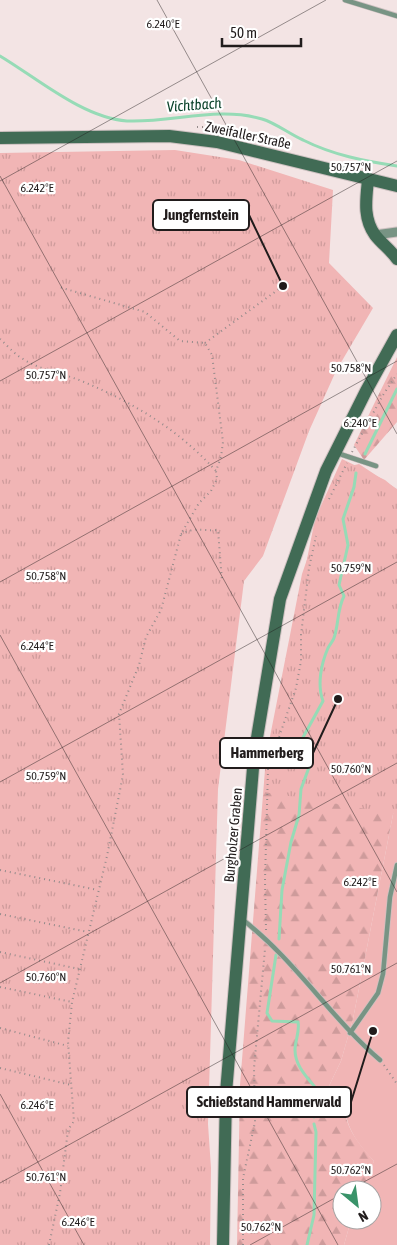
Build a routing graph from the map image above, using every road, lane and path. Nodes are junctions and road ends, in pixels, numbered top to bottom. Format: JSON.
{"nodes":[{"id":1,"x":345,"y":0,"type":"edge"},
{"id":2,"x":397,"y":16,"type":"edge"},
{"id":3,"x":0,"y":138,"type":"edge"},
{"id":4,"x":368,"y":180,"type":"junction"},
{"id":5,"x":397,"y":186,"type":"edge"},
{"id":6,"x":397,"y":232,"type":"edge"},
{"id":7,"x":375,"y":235,"type":"junction"},
{"id":8,"x":397,"y":259,"type":"edge"},
{"id":9,"x":283,"y":286,"type":"dead end"},
{"id":10,"x":59,"y":287,"type":"dead end"},
{"id":11,"x":397,"y":335,"type":"edge"},
{"id":12,"x":0,"y":339,"type":"edge"},
{"id":13,"x":205,"y":343,"type":"junction"},
{"id":14,"x":397,"y":374,"type":"edge"},
{"id":15,"x":335,"y":453,"type":"junction"},
{"id":16,"x":350,"y":458,"type":"junction"},
{"id":17,"x":376,"y":466,"type":"dead end"},
{"id":18,"x":216,"y":471,"type":"junction"},
{"id":19,"x":326,"y":505,"type":"dead end"},
{"id":20,"x":317,"y":532,"type":"dead end"},
{"id":21,"x":180,"y":534,"type":"junction"},
{"id":22,"x":222,"y":582,"type":"dead end"},
{"id":23,"x":397,"y":865,"type":"edge"},
{"id":24,"x":0,"y":870,"type":"edge"},
{"id":25,"x":98,"y":890,"type":"junction"},
{"id":26,"x":0,"y":914,"type":"edge"},
{"id":27,"x":240,"y":918,"type":"junction"},
{"id":28,"x":88,"y":932,"type":"junction"},
{"id":29,"x":267,"y":938,"type":"junction"},
{"id":30,"x":0,"y":952,"type":"edge"},
{"id":31,"x":80,"y":969,"type":"junction"},
{"id":32,"x":0,"y":987,"type":"edge"},
{"id":33,"x":72,"y":1002,"type":"junction"},
{"id":34,"x":0,"y":1028,"type":"edge"},
{"id":35,"x":350,"y":1033,"type":"junction"},
{"id":36,"x":68,"y":1046,"type":"junction"},
{"id":37,"x":380,"y":1060,"type":"joint"},
{"id":38,"x":0,"y":1068,"type":"edge"},
{"id":39,"x":397,"y":1084,"type":"edge"},
{"id":40,"x":71,"y":1085,"type":"junction"},
{"id":41,"x":50,"y":1245,"type":"edge"},
{"id":42,"x":223,"y":1245,"type":"edge"},
{"id":43,"x":243,"y":1245,"type":"edge"}],
"edges":[{"from":1,"to":2,"type":"lane"},
{"from":3,"to":4,"type":"main road","name":"Zweifaller Straße"},
{"from":4,"to":5,"type":"main road","name":"Zweifaller Straße"},
{"from":4,"to":7,"type":"main road"},
{"from":6,"to":7,"type":"street"},
{"from":7,"to":8,"type":"main road"},
{"from":9,"to":13,"type":"path"},
{"from":10,"to":13,"type":"path"},
{"from":11,"to":15,"type":"main road","name":"Burgholzer Graben"},
{"from":12,"to":18,"type":"path"},
{"from":13,"to":18,"type":"path"},
{"from":14,"to":16,"type":"path"},
{"from":15,"to":16,"type":"lane"},
{"from":15,"to":27,"type":"main road","name":"Burgholzer Graben"},
{"from":16,"to":17,"type":"lane"},
{"from":16,"to":19,"type":"path"},
{"from":18,"to":21,"type":"path"},
{"from":20,"to":29,"type":"path"},
{"from":21,"to":22,"type":"path"},
{"from":21,"to":25,"type":"path"},
{"from":23,"to":35,"type":"lane"},
{"from":24,"to":25,"type":"path"},
{"from":25,"to":28,"type":"path"},
{"from":26,"to":28,"type":"path"},
{"from":27,"to":29,"type":"lane"},
{"from":27,"to":42,"type":"main road","name":"Burgholzer Graben"},
{"from":28,"to":31,"type":"path"},
{"from":29,"to":35,"type":"lane"},
{"from":29,"to":43,"type":"path"},
{"from":30,"to":31,"type":"path"},
{"from":31,"to":33,"type":"path"},
{"from":32,"to":33,"type":"path"},
{"from":33,"to":36,"type":"path"},
{"from":34,"to":36,"type":"path"},
{"from":35,"to":37,"type":"lane"},
{"from":36,"to":40,"type":"path"},
{"from":37,"to":39,"type":"path"},
{"from":38,"to":40,"type":"path"},
{"from":40,"to":41,"type":"path"}]}
